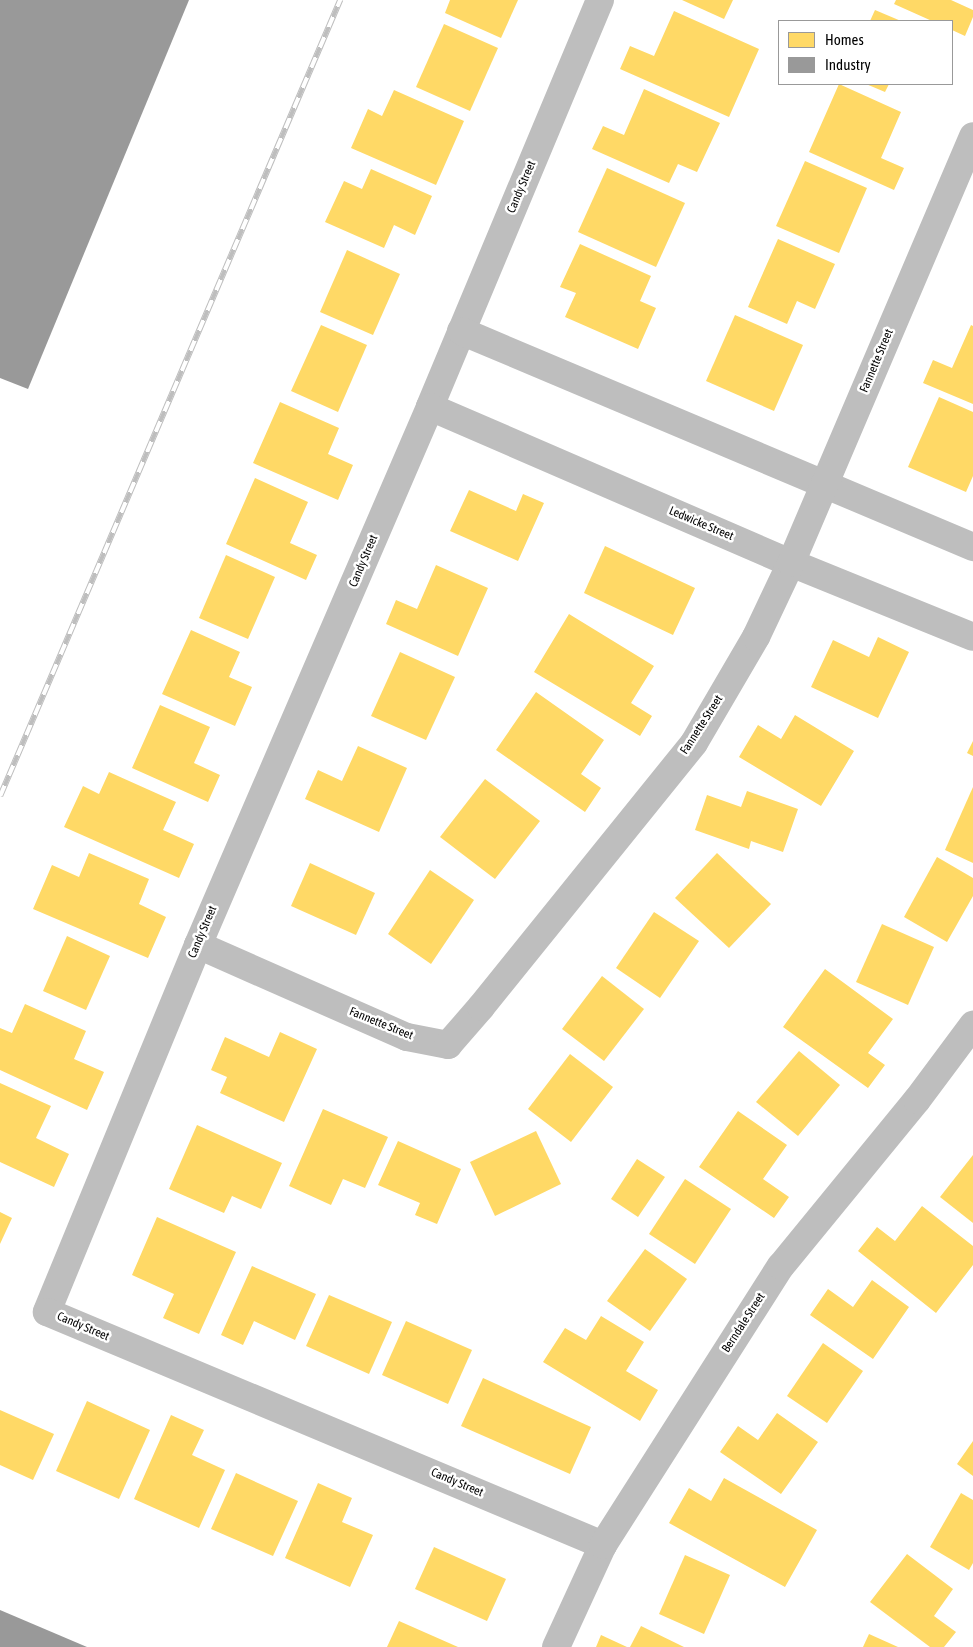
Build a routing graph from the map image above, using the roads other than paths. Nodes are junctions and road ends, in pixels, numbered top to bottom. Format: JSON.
{"nodes":[{"id":1,"x":600,"y":0,"type":"edge"},
{"id":2,"x":973,"y":136,"type":"edge"},
{"id":3,"x":461,"y":332,"type":"junction"},
{"id":4,"x":430,"y":407,"type":"junction"},
{"id":5,"x":824,"y":484,"type":"junction"},
{"id":6,"x":973,"y":547,"type":"edge"},
{"id":7,"x":791,"y":563,"type":"junction"},
{"id":8,"x":973,"y":637,"type":"edge"},
{"id":9,"x":198,"y":945,"type":"junction"},
{"id":10,"x":973,"y":1025,"type":"edge"},
{"id":11,"x":603,"y":1545,"type":"junction"},
{"id":12,"x":556,"y":1647,"type":"edge"}],
"edges":[{"from":1,"to":3,"type":"street","name":"Candy Street"},
{"from":2,"to":5,"type":"street","name":"Fannette Street"},
{"from":3,"to":4,"type":"street","name":"Candy Street"},
{"from":3,"to":5,"type":"street"},
{"from":4,"to":7,"type":"street","name":"Ledwicke Street"},
{"from":4,"to":9,"type":"street","name":"Candy Street"},
{"from":5,"to":6,"type":"street"},
{"from":5,"to":7,"type":"street","name":"Fannette Street"},
{"from":7,"to":8,"type":"street","name":"Ledwicke Street"},
{"from":7,"to":9,"type":"street","name":"Fannette Street"},
{"from":9,"to":11,"type":"street","name":"Candy Street"},
{"from":10,"to":11,"type":"street","name":"Berndale Street"},
{"from":11,"to":12,"type":"street","name":"Berndale Street"}]}
